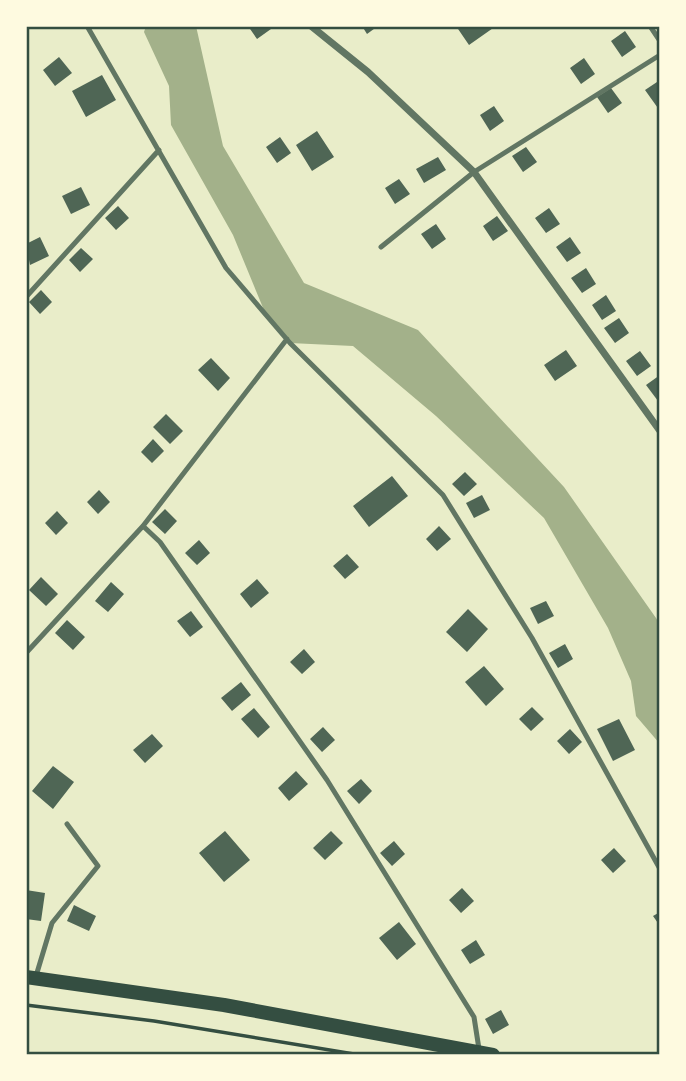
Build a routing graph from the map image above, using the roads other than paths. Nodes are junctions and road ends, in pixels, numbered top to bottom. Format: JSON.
{"nodes":[{"id":1,"x":87,"y":26,"type":"edge"},
{"id":2,"x":311,"y":26,"type":"edge"},
{"id":3,"x":649,"y":26,"type":"edge"},
{"id":4,"x":660,"y":41,"type":"edge"},
{"id":5,"x":660,"y":55,"type":"edge"},
{"id":6,"x":159,"y":150,"type":"junction"},
{"id":7,"x":474,"y":172,"type":"junction"},
{"id":8,"x":381,"y":247,"type":"dead end"},
{"id":9,"x":26,"y":297,"type":"edge"},
{"id":10,"x":287,"y":340,"type":"junction"},
{"id":11,"x":660,"y":431,"type":"edge"},
{"id":12,"x":143,"y":526,"type":"junction"},
{"id":13,"x":26,"y":653,"type":"edge"},
{"id":14,"x":66,"y":824,"type":"dead end"},
{"id":15,"x":660,"y":869,"type":"edge"},
{"id":16,"x":31,"y":978,"type":"edge"},
{"id":17,"x":486,"y":1054,"type":"edge"}],
"edges":[{"from":1,"to":6,"type":"lane"},
{"from":2,"to":7,"type":"street"},
{"from":3,"to":4,"type":"lane"},
{"from":5,"to":7,"type":"lane"},
{"from":6,"to":9,"type":"lane"},
{"from":6,"to":10,"type":"lane"},
{"from":7,"to":8,"type":"lane"},
{"from":7,"to":11,"type":"street"},
{"from":10,"to":12,"type":"lane"},
{"from":10,"to":15,"type":"lane"},
{"from":12,"to":13,"type":"lane"},
{"from":12,"to":17,"type":"lane"},
{"from":14,"to":16,"type":"lane"},
{"from":16,"to":17,"type":"main road"}]}
